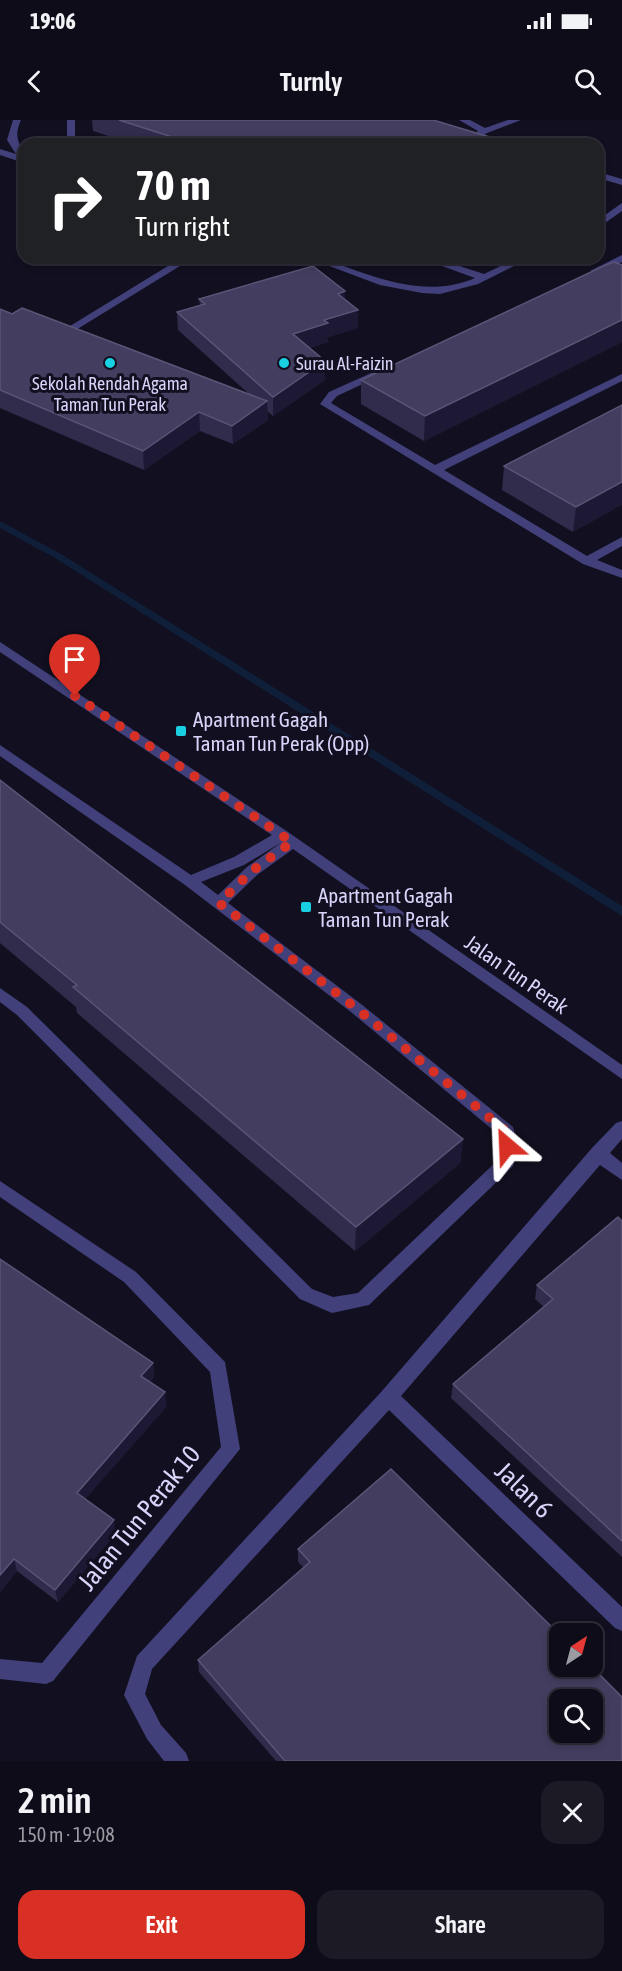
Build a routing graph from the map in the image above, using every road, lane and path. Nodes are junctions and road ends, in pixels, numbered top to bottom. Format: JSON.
{"nodes":[{"id":1,"x":17,"y":120,"type":"edge"},
{"id":2,"x":71,"y":120,"type":"edge"},
{"id":3,"x":463,"y":120,"type":"edge"},
{"id":4,"x":516,"y":120,"type":"edge"},
{"id":5,"x":0,"y":129,"type":"edge"},
{"id":6,"x":465,"y":135,"type":"edge"},
{"id":7,"x":485,"y":136,"type":"junction"},
{"id":8,"x":70,"y":138,"type":"edge"},
{"id":9,"x":18,"y":151,"type":"edge"},
{"id":10,"x":0,"y":152,"type":"edge"},
{"id":11,"x":18,"y":157,"type":"edge"},
{"id":12,"x":18,"y":160,"type":"edge"},
{"id":13,"x":0,"y":161,"type":"edge"},
{"id":14,"x":604,"y":177,"type":"edge"},
{"id":15,"x":622,"y":182,"type":"edge"},
{"id":16,"x":622,"y":206,"type":"edge"},
{"id":17,"x":604,"y":220,"type":"edge"},
{"id":18,"x":622,"y":258,"type":"edge"},
{"id":19,"x":178,"y":264,"type":"edge"},
{"id":20,"x":331,"y":264,"type":"edge"},
{"id":21,"x":442,"y":264,"type":"edge"},
{"id":22,"x":511,"y":264,"type":"edge"},
{"id":23,"x":594,"y":274,"type":"edge"},
{"id":24,"x":482,"y":277,"type":"junction"},
{"id":25,"x":63,"y":334,"type":"edge"},
{"id":26,"x":395,"y":364,"type":"edge"},
{"id":27,"x":622,"y":377,"type":"edge"},
{"id":28,"x":435,"y":470,"type":"junction"},
{"id":29,"x":622,"y":541,"type":"edge"},
{"id":30,"x":587,"y":561,"type":"junction"},
{"id":31,"x":622,"y":574,"type":"edge"},
{"id":32,"x":0,"y":646,"type":"edge"},
{"id":33,"x":0,"y":750,"type":"edge"},
{"id":34,"x":287,"y":839,"type":"junction"},
{"id":35,"x":190,"y":881,"type":"junction"},
{"id":36,"x":219,"y":903,"type":"junction"},
{"id":37,"x":0,"y":994,"type":"edge"},
{"id":38,"x":622,"y":1073,"type":"edge"},
{"id":39,"x":622,"y":1128,"type":"edge"},
{"id":40,"x":598,"y":1153,"type":"junction"},
{"id":41,"x":622,"y":1173,"type":"edge"},
{"id":42,"x":0,"y":1188,"type":"edge"},
{"id":43,"x":388,"y":1397,"type":"junction"},
{"id":44,"x":622,"y":1621,"type":"edge"},
{"id":45,"x":0,"y":1669,"type":"edge"},
{"id":46,"x":178,"y":1761,"type":"edge"}],
"edges":[{"from":1,"to":5,"type":"street"},
{"from":1,"to":9,"type":"street"},
{"from":2,"to":8,"type":"street"},
{"from":3,"to":7,"type":"street"},
{"from":4,"to":7,"type":"street"},
{"from":6,"to":7,"type":"street"},
{"from":10,"to":11,"type":"street"},
{"from":12,"to":13,"type":"street"},
{"from":14,"to":15,"type":"street"},
{"from":16,"to":17,"type":"street"},
{"from":18,"to":23,"type":"street"},
{"from":19,"to":25,"type":"street"},
{"from":20,"to":24,"type":"street"},
{"from":21,"to":24,"type":"street"},
{"from":22,"to":24,"type":"street"},
{"from":26,"to":28,"type":"street"},
{"from":27,"to":28,"type":"street"},
{"from":28,"to":30,"type":"street"},
{"from":29,"to":30,"type":"street"},
{"from":30,"to":31,"type":"street"},
{"from":32,"to":34,"type":"street","name":"Jalan Tun Perak"},
{"from":33,"to":35,"type":"street"},
{"from":34,"to":35,"type":"street"},
{"from":34,"to":36,"type":"street"},
{"from":34,"to":38,"type":"street","name":"Jalan Tun Perak"},
{"from":35,"to":36,"type":"street"},
{"from":36,"to":37,"type":"street"},
{"from":39,"to":40,"type":"street"},
{"from":40,"to":41,"type":"street"},
{"from":40,"to":43,"type":"street"},
{"from":42,"to":45,"type":"street","name":"Jalan Tun Perak 10"},
{"from":43,"to":44,"type":"street","name":"Jalan 6"},
{"from":43,"to":46,"type":"street"}]}
